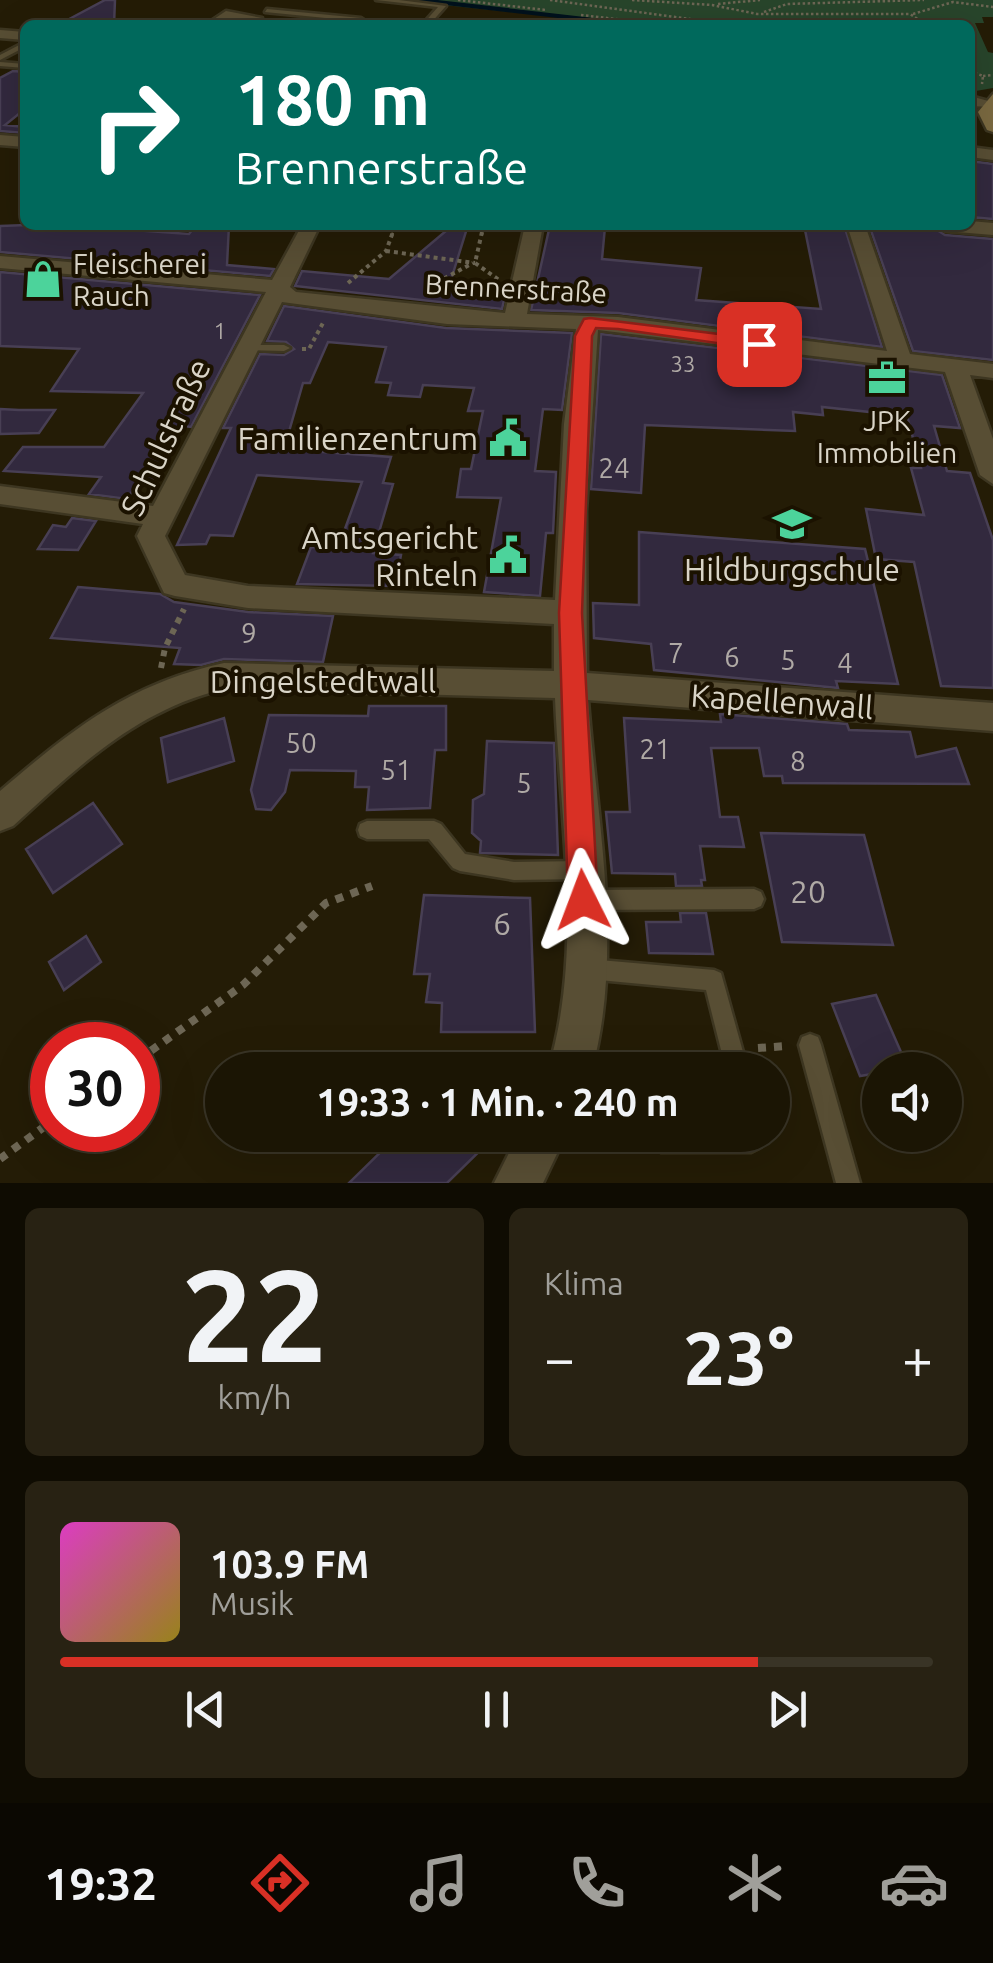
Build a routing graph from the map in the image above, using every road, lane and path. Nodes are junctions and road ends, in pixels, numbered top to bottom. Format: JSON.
{"nodes":[{"id":1,"x":284,"y":0,"type":"edge"},
{"id":2,"x":379,"y":0,"type":"edge"},
{"id":3,"x":550,"y":0,"type":"edge"},
{"id":4,"x":632,"y":0,"type":"edge"},
{"id":5,"x":760,"y":0,"type":"edge"},
{"id":6,"x":924,"y":0,"type":"edge"},
{"id":7,"x":946,"y":0,"type":"edge"},
{"id":8,"x":952,"y":2,"type":"edge"},
{"id":9,"x":712,"y":5,"type":"junction"},
{"id":10,"x":680,"y":6,"type":"junction"},
{"id":11,"x":993,"y":7,"type":"edge"},
{"id":12,"x":758,"y":14,"type":"junction"},
{"id":13,"x":910,"y":14,"type":"junction"},
{"id":14,"x":684,"y":17,"type":"junction"},
{"id":15,"x":256,"y":18,"type":"edge"},
{"id":16,"x":338,"y":18,"type":"junction"},
{"id":17,"x":826,"y":18,"type":"junction"},
{"id":18,"x":218,"y":20,"type":"edge"},
{"id":19,"x":336,"y":20,"type":"edge"},
{"id":20,"x":361,"y":20,"type":"edge"},
{"id":21,"x":430,"y":20,"type":"edge"},
{"id":22,"x":703,"y":20,"type":"edge"},
{"id":23,"x":818,"y":20,"type":"edge"},
{"id":24,"x":919,"y":20,"type":"edge"},
{"id":25,"x":975,"y":72,"type":"edge"},
{"id":26,"x":993,"y":75,"type":"edge"},
{"id":27,"x":983,"y":76,"type":"junction"},
{"id":28,"x":975,"y":84,"type":"edge"},
{"id":29,"x":983,"y":102,"type":"edge"},
{"id":30,"x":993,"y":127,"type":"edge"},
{"id":31,"x":308,"y":230,"type":"edge"},
{"id":32,"x":394,"y":230,"type":"edge"},
{"id":33,"x":483,"y":230,"type":"edge"},
{"id":34,"x":533,"y":230,"type":"edge"},
{"id":35,"x":858,"y":230,"type":"edge"},
{"id":36,"x":386,"y":251,"type":"junction"},
{"id":37,"x":0,"y":262,"type":"edge"},
{"id":38,"x":474,"y":263,"type":"junction"},
{"id":39,"x":352,"y":275,"type":"dead end"},
{"id":40,"x":521,"y":286,"type":"junction"},
{"id":41,"x":278,"y":287,"type":"junction"},
{"id":42,"x":335,"y":304,"type":"junction"},
{"id":43,"x":430,"y":315,"type":"junction"},
{"id":44,"x":514,"y":318,"type":"junction"},
{"id":45,"x":590,"y":323,"type":"junction"},
{"id":46,"x":246,"y":348,"type":"junction"},
{"id":47,"x":284,"y":348,"type":"joint"},
{"id":48,"x":901,"y":360,"type":"junction"},
{"id":49,"x":956,"y":367,"type":"junction"},
{"id":50,"x":993,"y":371,"type":"edge"},
{"id":51,"x":993,"y":475,"type":"edge"},
{"id":52,"x":0,"y":495,"type":"edge"},
{"id":53,"x":161,"y":517,"type":"junction"},
{"id":54,"x":195,"y":588,"type":"junction"},
{"id":55,"x":570,"y":613,"type":"junction"},
{"id":56,"x":571,"y":684,"type":"junction"},
{"id":57,"x":156,"y":692,"type":"junction"},
{"id":58,"x":993,"y":717,"type":"edge"},
{"id":59,"x":0,"y":814,"type":"edge"},
{"id":60,"x":367,"y":830,"type":"dead end"},
{"id":61,"x":582,"y":885,"type":"junction"},
{"id":62,"x":372,"y":886,"type":"dead end"},
{"id":63,"x":754,"y":899,"type":"dead end"},
{"id":64,"x":584,"y":968,"type":"junction"},
{"id":65,"x":160,"y":1044,"type":"edge"},
{"id":66,"x":810,"y":1045,"type":"joint"},
{"id":67,"x":578,"y":1052,"type":"edge"},
{"id":68,"x":734,"y":1052,"type":"edge"},
{"id":69,"x":775,"y":1052,"type":"edge"},
{"id":70,"x":30,"y":1138,"type":"edge"},
{"id":71,"x":534,"y":1152,"type":"edge"},
{"id":72,"x":0,"y":1159,"type":"edge"},
{"id":73,"x":518,"y":1183,"type":"edge"},
{"id":74,"x":848,"y":1183,"type":"edge"}],
"edges":[{"from":1,"to":15,"type":"lane"},
{"from":2,"to":21,"type":"lane"},
{"from":3,"to":14,"type":"path"},
{"from":4,"to":10,"type":"path"},
{"from":5,"to":9,"type":"path"},
{"from":6,"to":12,"type":"path"},
{"from":7,"to":8,"type":"path"},
{"from":8,"to":11,"type":"path"},
{"from":8,"to":13,"type":"path"},
{"from":9,"to":10,"type":"path"},
{"from":9,"to":12,"type":"path"},
{"from":10,"to":14,"type":"path"},
{"from":12,"to":17,"type":"path"},
{"from":13,"to":17,"type":"path"},
{"from":13,"to":24,"type":"path"},
{"from":14,"to":22,"type":"path"},
{"from":15,"to":16,"type":"lane"},
{"from":15,"to":18,"type":"street"},
{"from":16,"to":19,"type":"lane"},
{"from":16,"to":20,"type":"lane"},
{"from":17,"to":23,"type":"path"},
{"from":25,"to":27,"type":"path"},
{"from":26,"to":27,"type":"path"},
{"from":27,"to":28,"type":"path"},
{"from":29,"to":30,"type":"main road"},
{"from":31,"to":41,"type":"street","name":"Schulstraße"},
{"from":32,"to":36,"type":"path"},
{"from":33,"to":38,"type":"path"},
{"from":34,"to":40,"type":"street"},
{"from":35,"to":48,"type":"street"},
{"from":36,"to":38,"type":"path"},
{"from":36,"to":39,"type":"path"},
{"from":37,"to":41,"type":"street","name":"Brennerstraße"},
{"from":38,"to":40,"type":"path"},
{"from":38,"to":43,"type":"path"},
{"from":40,"to":44,"type":"street"},
{"from":41,"to":42,"type":"street","name":"Brennerstraße"},
{"from":41,"to":46,"type":"street","name":"Schulstraße"},
{"from":42,"to":43,"type":"street","name":"Brennerstraße"},
{"from":42,"to":47,"type":"path"},
{"from":43,"to":44,"type":"street","name":"Brennerstraße"},
{"from":44,"to":45,"type":"street","name":"Brennerstraße"},
{"from":45,"to":48,"type":"street","name":"Brennerstraße"},
{"from":45,"to":55,"type":"street"},
{"from":46,"to":47,"type":"lane"},
{"from":46,"to":53,"type":"street","name":"Schulstraße"},
{"from":48,"to":49,"type":"street","name":"Brennerstraße"},
{"from":49,"to":50,"type":"street","name":"Brennerstraße"},
{"from":49,"to":51,"type":"street"},
{"from":52,"to":53,"type":"street"},
{"from":53,"to":54,"type":"street","name":"Schulstraße"},
{"from":54,"to":55,"type":"street"},
{"from":54,"to":57,"type":"path"},
{"from":55,"to":56,"type":"street"},
{"from":56,"to":57,"type":"street","name":"Dingelstedtwall"},
{"from":56,"to":58,"type":"street","name":"Kapellenwall"},
{"from":56,"to":61,"type":"street"},
{"from":57,"to":59,"type":"street","name":"Dingelstedtwall"},
{"from":60,"to":61,"type":"lane"},
{"from":61,"to":63,"type":"lane"},
{"from":61,"to":64,"type":"street"},
{"from":62,"to":65,"type":"path"},
{"from":64,"to":67,"type":"street"},
{"from":64,"to":68,"type":"lane"},
{"from":66,"to":69,"type":"path"},
{"from":66,"to":74,"type":"lane"},
{"from":70,"to":72,"type":"path"},
{"from":71,"to":73,"type":"street"}]}
